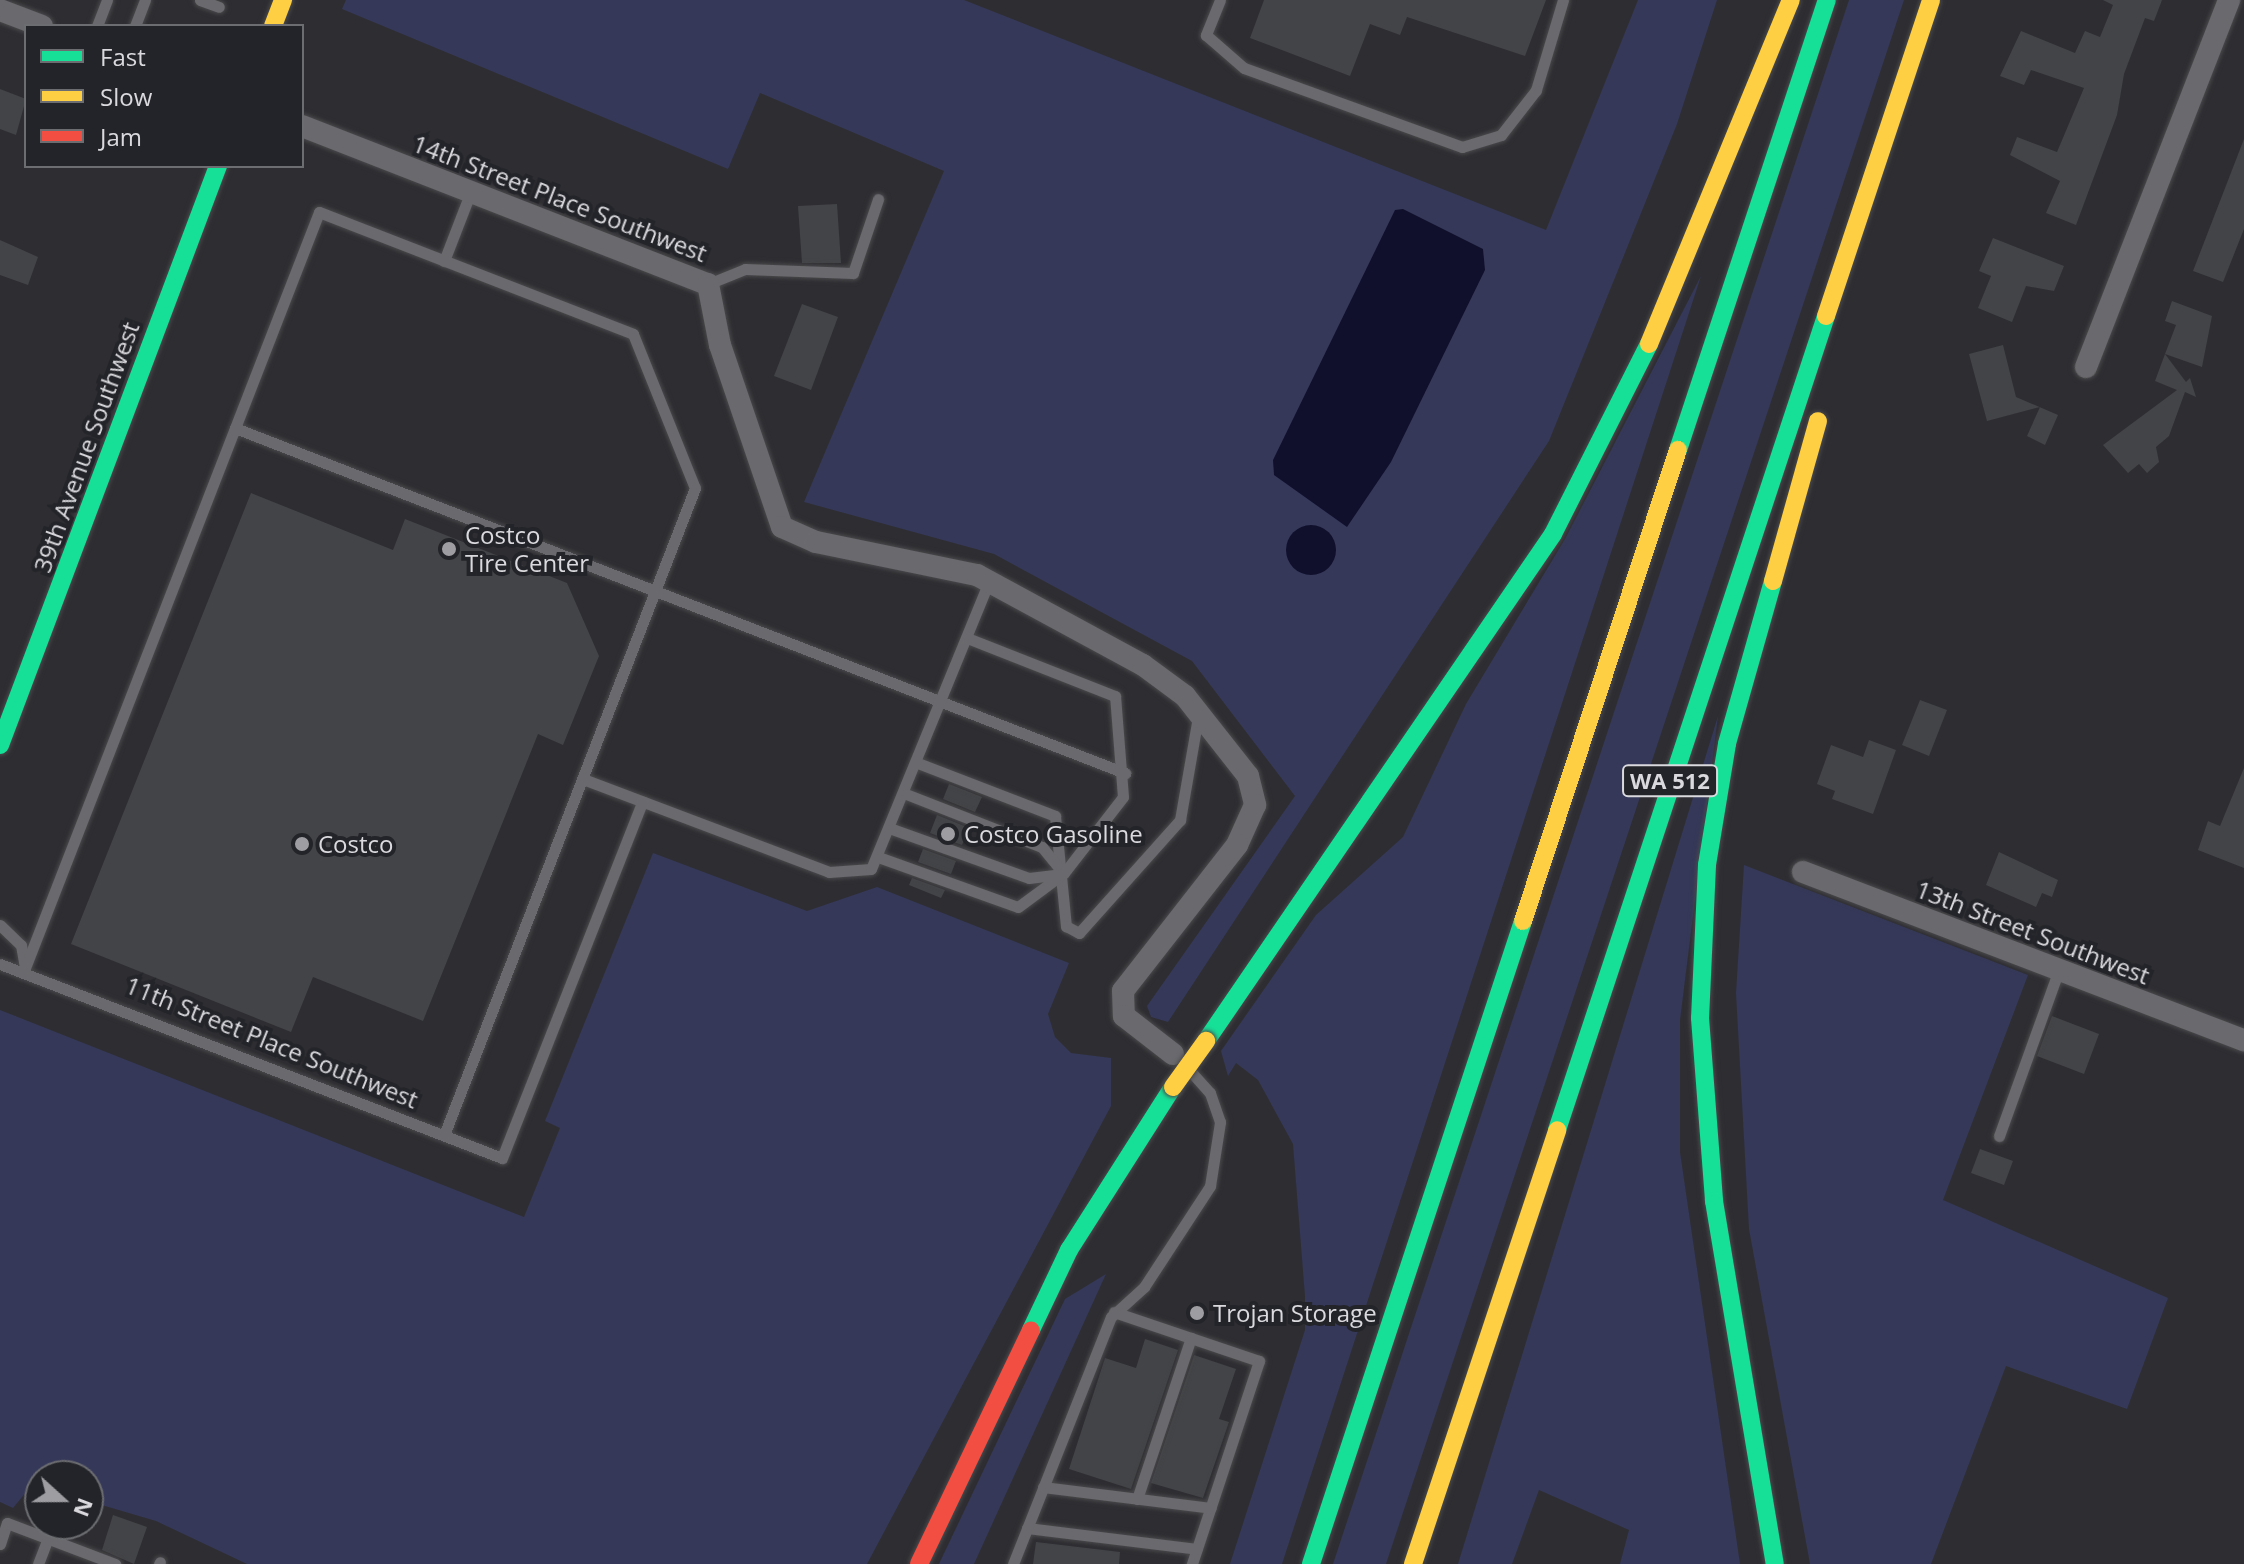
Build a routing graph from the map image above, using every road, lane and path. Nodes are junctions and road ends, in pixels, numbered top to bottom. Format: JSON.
{"nodes":[{"id":1,"x":107,"y":0,"type":"edge"},
{"id":2,"x":145,"y":0,"type":"edge"},
{"id":3,"x":200,"y":0,"type":"edge"},
{"id":4,"x":283,"y":0,"type":"edge"},
{"id":5,"x":1220,"y":0,"type":"edge"},
{"id":6,"x":1563,"y":0,"type":"edge"},
{"id":7,"x":1791,"y":0,"type":"edge"},
{"id":8,"x":1827,"y":0,"type":"edge"},
{"id":9,"x":1931,"y":0,"type":"edge"},
{"id":10,"x":1940,"y":0,"type":"edge"},
{"id":11,"x":2229,"y":0,"type":"edge"},
{"id":12,"x":219,"y":7,"type":"dead end"},
{"id":13,"x":0,"y":10,"type":"edge"},
{"id":14,"x":37,"y":24,"type":"edge"},
{"id":15,"x":98,"y":24,"type":"edge"},
{"id":16,"x":136,"y":24,"type":"edge"},
{"id":17,"x":274,"y":24,"type":"edge"},
{"id":18,"x":304,"y":127,"type":"edge"},
{"id":19,"x":217,"y":168,"type":"edge"},
{"id":20,"x":471,"y":191,"type":"junction"},
{"id":21,"x":878,"y":199,"type":"dead end"},
{"id":22,"x":444,"y":261,"type":"junction"},
{"id":23,"x":708,"y":284,"type":"junction"},
{"id":24,"x":1841,"y":340,"type":"dead end"},
{"id":25,"x":2086,"y":367,"type":"dead end"},
{"id":26,"x":1824,"y":400,"type":"dead end"},
{"id":27,"x":235,"y":428,"type":"junction"},
{"id":28,"x":989,"y":580,"type":"junction"},
{"id":29,"x":656,"y":591,"type":"junction"},
{"id":30,"x":967,"y":638,"type":"junction"},
{"id":31,"x":941,"y":703,"type":"junction"},
{"id":32,"x":1199,"y":712,"type":"junction"},
{"id":33,"x":0,"y":745,"type":"edge"},
{"id":34,"x":918,"y":763,"type":"junction"},
{"id":35,"x":1125,"y":773,"type":"junction"},
{"id":36,"x":583,"y":779,"type":"junction"},
{"id":37,"x":906,"y":794,"type":"junction"},
{"id":38,"x":642,"y":802,"type":"junction"},
{"id":39,"x":892,"y":829,"type":"junction"},
{"id":40,"x":881,"y":858,"type":"junction"},
{"id":41,"x":1803,"y":872,"type":"dead end"},
{"id":42,"x":1064,"y":873,"type":"junction"},
{"id":43,"x":0,"y":925,"type":"edge"},
{"id":44,"x":0,"y":964,"type":"edge"},
{"id":45,"x":25,"y":968,"type":"junction"},
{"id":46,"x":2059,"y":969,"type":"junction"},
{"id":47,"x":2242,"y":1032,"type":"edge"},
{"id":48,"x":1173,"y":1054,"type":"joint"},
{"id":49,"x":444,"y":1135,"type":"junction"},
{"id":50,"x":1999,"y":1136,"type":"dead end"},
{"id":51,"x":1114,"y":1312,"type":"junction"},
{"id":52,"x":1191,"y":1338,"type":"junction"},
{"id":53,"x":1043,"y":1487,"type":"junction"},
{"id":54,"x":1137,"y":1499,"type":"junction"},
{"id":55,"x":1211,"y":1508,"type":"junction"},
{"id":56,"x":1027,"y":1528,"type":"junction"},
{"id":57,"x":24,"y":1529,"type":"edge"},
{"id":58,"x":47,"y":1540,"type":"edge"},
{"id":59,"x":53,"y":1540,"type":"edge"},
{"id":60,"x":0,"y":1544,"type":"edge"},
{"id":61,"x":1197,"y":1549,"type":"junction"},
{"id":62,"x":38,"y":1564,"type":"edge"},
{"id":63,"x":115,"y":1564,"type":"edge"},
{"id":64,"x":919,"y":1564,"type":"edge"},
{"id":65,"x":1013,"y":1564,"type":"edge"},
{"id":66,"x":1192,"y":1564,"type":"edge"},
{"id":67,"x":1311,"y":1564,"type":"edge"},
{"id":68,"x":1413,"y":1564,"type":"edge"},
{"id":69,"x":1775,"y":1564,"type":"edge"}],
"edges":[{"from":1,"to":15,"type":"lane"},
{"from":2,"to":16,"type":"lane"},
{"from":3,"to":12,"type":"lane"},
{"from":4,"to":17,"type":"main road"},
{"from":5,"to":6,"type":"lane"},
{"from":7,"to":64,"type":"main road","bridge":true},
{"from":8,"to":67,"type":"main road"},
{"from":9,"to":68,"type":"main road","number":"WA 512"},
{"from":10,"to":24,"type":"main road"},
{"from":11,"to":25,"type":"street"},
{"from":13,"to":14,"type":"street"},
{"from":18,"to":20,"type":"street","name":"14th Street Place Southwest"},
{"from":19,"to":33,"type":"main road","name":"39th Avenue Southwest"},
{"from":20,"to":22,"type":"lane"},
{"from":20,"to":23,"type":"street","name":"14th Street Place Southwest"},
{"from":21,"to":23,"type":"lane"},
{"from":22,"to":27,"type":"lane"},
{"from":22,"to":29,"type":"lane"},
{"from":23,"to":28,"type":"street","name":"14th Street Place Southwest"},
{"from":26,"to":69,"type":"main road"},
{"from":27,"to":29,"type":"lane"},
{"from":27,"to":45,"type":"lane"},
{"from":28,"to":30,"type":"lane"},
{"from":28,"to":32,"type":"street","name":"14th Street Place Southwest"},
{"from":29,"to":31,"type":"lane"},
{"from":29,"to":36,"type":"lane"},
{"from":30,"to":31,"type":"lane"},
{"from":30,"to":35,"type":"lane"},
{"from":31,"to":34,"type":"lane"},
{"from":31,"to":35,"type":"lane"},
{"from":32,"to":42,"type":"lane"},
{"from":32,"to":48,"type":"street","name":"14th Street Place Southwest"},
{"from":34,"to":37,"type":"lane"},
{"from":34,"to":42,"type":"lane"},
{"from":35,"to":42,"type":"lane"},
{"from":36,"to":38,"type":"lane"},
{"from":36,"to":49,"type":"lane"},
{"from":37,"to":39,"type":"lane"},
{"from":37,"to":42,"type":"lane"},
{"from":38,"to":40,"type":"lane"},
{"from":38,"to":49,"type":"lane","name":"11th Street Place Southwest"},
{"from":39,"to":40,"type":"lane"},
{"from":39,"to":42,"type":"lane"},
{"from":40,"to":42,"type":"lane"},
{"from":41,"to":46,"type":"street","name":"13th Street Southwest"},
{"from":43,"to":45,"type":"lane"},
{"from":44,"to":45,"type":"lane","name":"11th Street Place Southwest"},
{"from":45,"to":49,"type":"lane","name":"11th Street Place Southwest"},
{"from":46,"to":47,"type":"street","name":"13th Street Southwest"},
{"from":46,"to":50,"type":"lane"},
{"from":48,"to":51,"type":"lane","name":"14th Street Place Southwest"},
{"from":51,"to":52,"type":"lane"},
{"from":51,"to":53,"type":"lane","name":"14th Street Place Southwest"},
{"from":52,"to":54,"type":"lane"},
{"from":52,"to":55,"type":"lane"},
{"from":53,"to":54,"type":"lane"},
{"from":53,"to":56,"type":"lane","name":"14th Street Place Southwest"},
{"from":54,"to":55,"type":"lane"},
{"from":55,"to":61,"type":"lane"},
{"from":56,"to":61,"type":"lane"},
{"from":56,"to":65,"type":"lane","name":"14th Street Place Southwest"},
{"from":57,"to":60,"type":"lane"},
{"from":58,"to":62,"type":"lane"},
{"from":59,"to":63,"type":"lane"},
{"from":61,"to":66,"type":"lane"}]}
